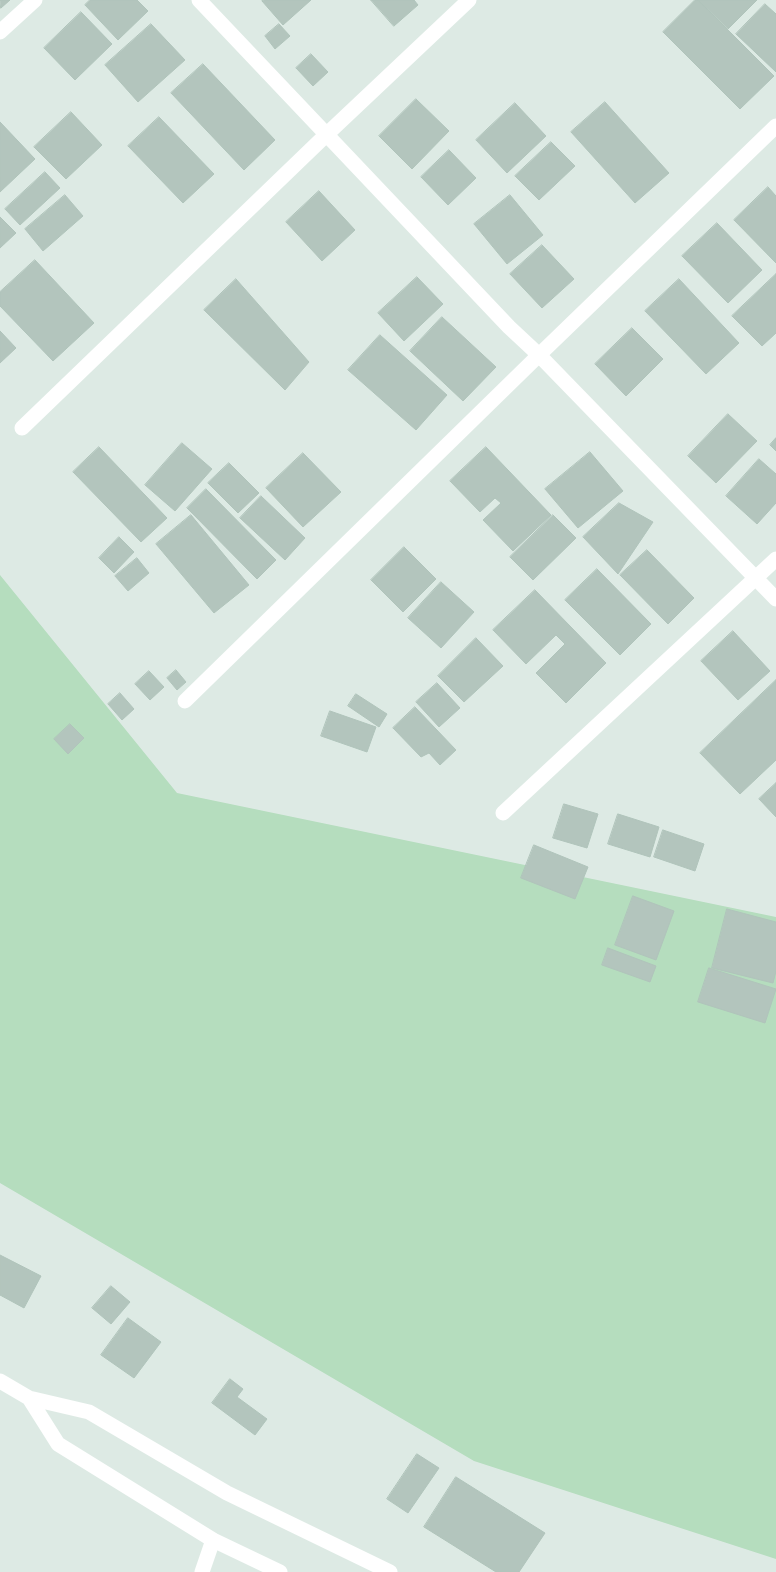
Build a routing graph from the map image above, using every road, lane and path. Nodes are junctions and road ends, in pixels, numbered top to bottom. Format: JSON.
{"nodes":[{"id":1,"x":35,"y":0,"type":"edge"},
{"id":2,"x":199,"y":0,"type":"edge"},
{"id":3,"x":469,"y":0,"type":"edge"},
{"id":4,"x":0,"y":32,"type":"edge"},
{"id":5,"x":776,"y":126,"type":"edge"},
{"id":6,"x":326,"y":135,"type":"junction"},
{"id":7,"x":539,"y":355,"type":"junction"},
{"id":8,"x":22,"y":428,"type":"dead end"},
{"id":9,"x":776,"y":559,"type":"edge"},
{"id":10,"x":756,"y":579,"type":"junction"},
{"id":11,"x":776,"y":598,"type":"edge"},
{"id":12,"x":185,"y":701,"type":"dead end"},
{"id":13,"x":503,"y":813,"type":"dead end"},
{"id":14,"x":0,"y":1381,"type":"edge"},
{"id":15,"x":29,"y":1398,"type":"junction"},
{"id":16,"x":213,"y":1540,"type":"junction"},
{"id":17,"x":202,"y":1572,"type":"edge"},
{"id":18,"x":280,"y":1572,"type":"edge"},
{"id":19,"x":390,"y":1572,"type":"edge"}],
"edges":[{"from":1,"to":4,"type":"street"},
{"from":2,"to":6,"type":"street"},
{"from":3,"to":6,"type":"street"},
{"from":5,"to":7,"type":"street"},
{"from":6,"to":7,"type":"street"},
{"from":6,"to":8,"type":"street"},
{"from":7,"to":10,"type":"street"},
{"from":7,"to":12,"type":"street"},
{"from":9,"to":10,"type":"street"},
{"from":10,"to":11,"type":"street"},
{"from":10,"to":13,"type":"street"},
{"from":14,"to":15,"type":"street"},
{"from":15,"to":16,"type":"street"},
{"from":15,"to":19,"type":"street"},
{"from":16,"to":17,"type":"street"},
{"from":16,"to":18,"type":"street"}]}
